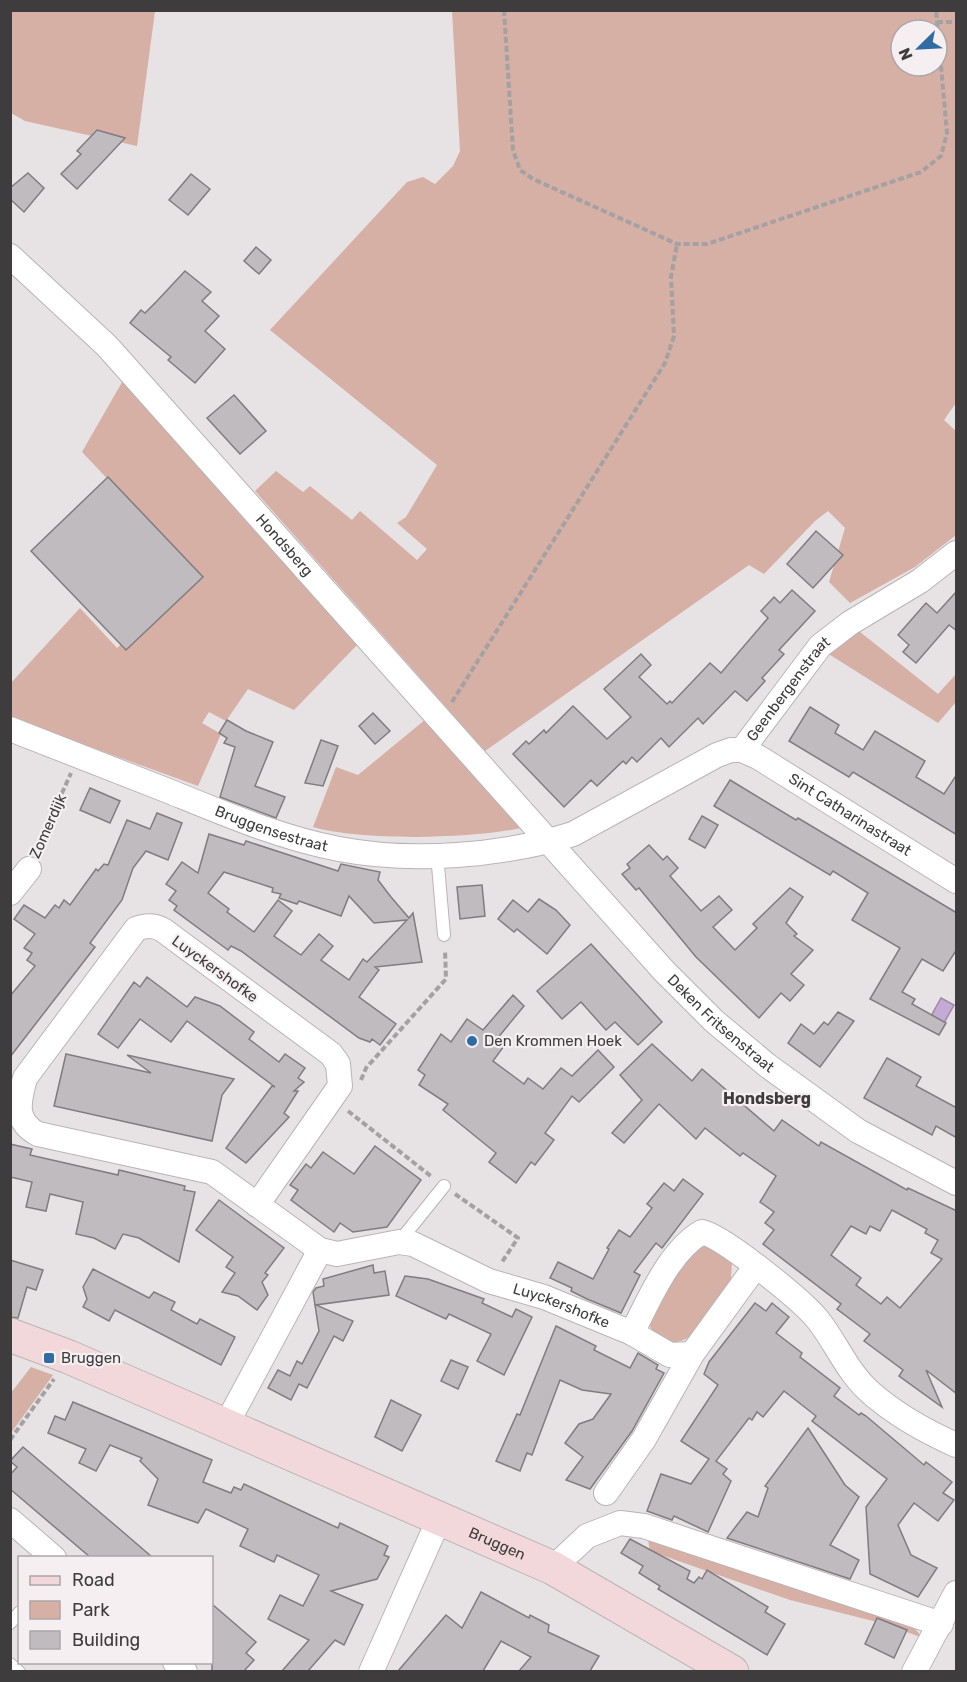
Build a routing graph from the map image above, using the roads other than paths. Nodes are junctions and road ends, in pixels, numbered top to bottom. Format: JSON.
{"nodes":[{"id":1,"x":10,"y":256,"type":"edge"},
{"id":2,"x":957,"y":553,"type":"edge"},
{"id":3,"x":10,"y":729,"type":"edge"},
{"id":4,"x":742,"y":750,"type":"junction"},
{"id":5,"x":549,"y":841,"type":"junction"},
{"id":6,"x":437,"y":854,"type":"junction"},
{"id":7,"x":29,"y":869,"type":"road end"},
{"id":8,"x":957,"y":881,"type":"edge"},
{"id":9,"x":10,"y":893,"type":"edge"},
{"id":10,"x":444,"y":935,"type":"road end"},
{"id":11,"x":16,"y":1122,"type":"edge"},
{"id":12,"x":957,"y":1183,"type":"edge"},
{"id":13,"x":444,"y":1186,"type":"road end"},
{"id":14,"x":257,"y":1205,"type":"junction"},
{"id":15,"x":399,"y":1242,"type":"junction"},
{"id":16,"x":320,"y":1250,"type":"junction"},
{"id":17,"x":756,"y":1266,"type":"junction"},
{"id":18,"x":632,"y":1333,"type":"junction"},
{"id":19,"x":10,"y":1335,"type":"edge"},
{"id":20,"x":692,"y":1354,"type":"junction"},
{"id":21,"x":226,"y":1425,"type":"junction"},
{"id":22,"x":957,"y":1445,"type":"edge"},
{"id":23,"x":606,"y":1493,"type":"dead end"},
{"id":24,"x":440,"y":1517,"type":"junction"},
{"id":25,"x":10,"y":1520,"type":"edge"},
{"id":26,"x":53,"y":1556,"type":"edge"},
{"id":27,"x":553,"y":1568,"type":"junction"},
{"id":28,"x":957,"y":1593,"type":"edge"},
{"id":29,"x":940,"y":1624,"type":"junction"},
{"id":30,"x":10,"y":1664,"type":"edge"},
{"id":31,"x":19,"y":1671,"type":"edge"},
{"id":32,"x":371,"y":1671,"type":"edge"},
{"id":33,"x":732,"y":1671,"type":"edge"},
{"id":34,"x":914,"y":1671,"type":"edge"}],
"edges":[{"from":1,"to":5,"type":"street","name":"Hondsberg"},
{"from":2,"to":4,"type":"street","name":"Geenbergenstraat"},
{"from":3,"to":6,"type":"street","name":"Bruggensestraat"},
{"from":4,"to":5,"type":"street","name":"Geenbergenstraat"},
{"from":4,"to":8,"type":"street","name":"Sint Catharinastraat"},
{"from":5,"to":6,"type":"street","name":"Bruggensestraat"},
{"from":5,"to":12,"type":"street","name":"Deken Fritsenstraat"},
{"from":6,"to":10,"type":"lane"},
{"from":7,"to":9,"type":"street","name":"Zomerdijk"},
{"from":11,"to":14,"type":"street","name":"Luyckershofke"},
{"from":11,"to":14,"type":"street","name":"Luyckershofke"},
{"from":13,"to":15,"type":"lane"},
{"from":14,"to":16,"type":"street","name":"Luyckershofke"},
{"from":15,"to":16,"type":"street","name":"Luyckershofke"},
{"from":15,"to":18,"type":"street","name":"Luyckershofke"},
{"from":16,"to":21,"type":"street"},
{"from":17,"to":18,"type":"street"},
{"from":17,"to":20,"type":"street"},
{"from":17,"to":22,"type":"street"},
{"from":18,"to":20,"type":"street","name":"Luyckershofke"},
{"from":19,"to":21,"type":"street","name":"Bruggen"},
{"from":20,"to":23,"type":"street"},
{"from":21,"to":24,"type":"street","name":"Bruggen"},
{"from":24,"to":27,"type":"street","name":"Bruggen"},
{"from":24,"to":32,"type":"street"},
{"from":25,"to":26,"type":"street"},
{"from":27,"to":29,"type":"street"},
{"from":27,"to":33,"type":"street","name":"Bruggen"},
{"from":28,"to":29,"type":"street"},
{"from":29,"to":34,"type":"street"},
{"from":30,"to":31,"type":"lane"}]}
